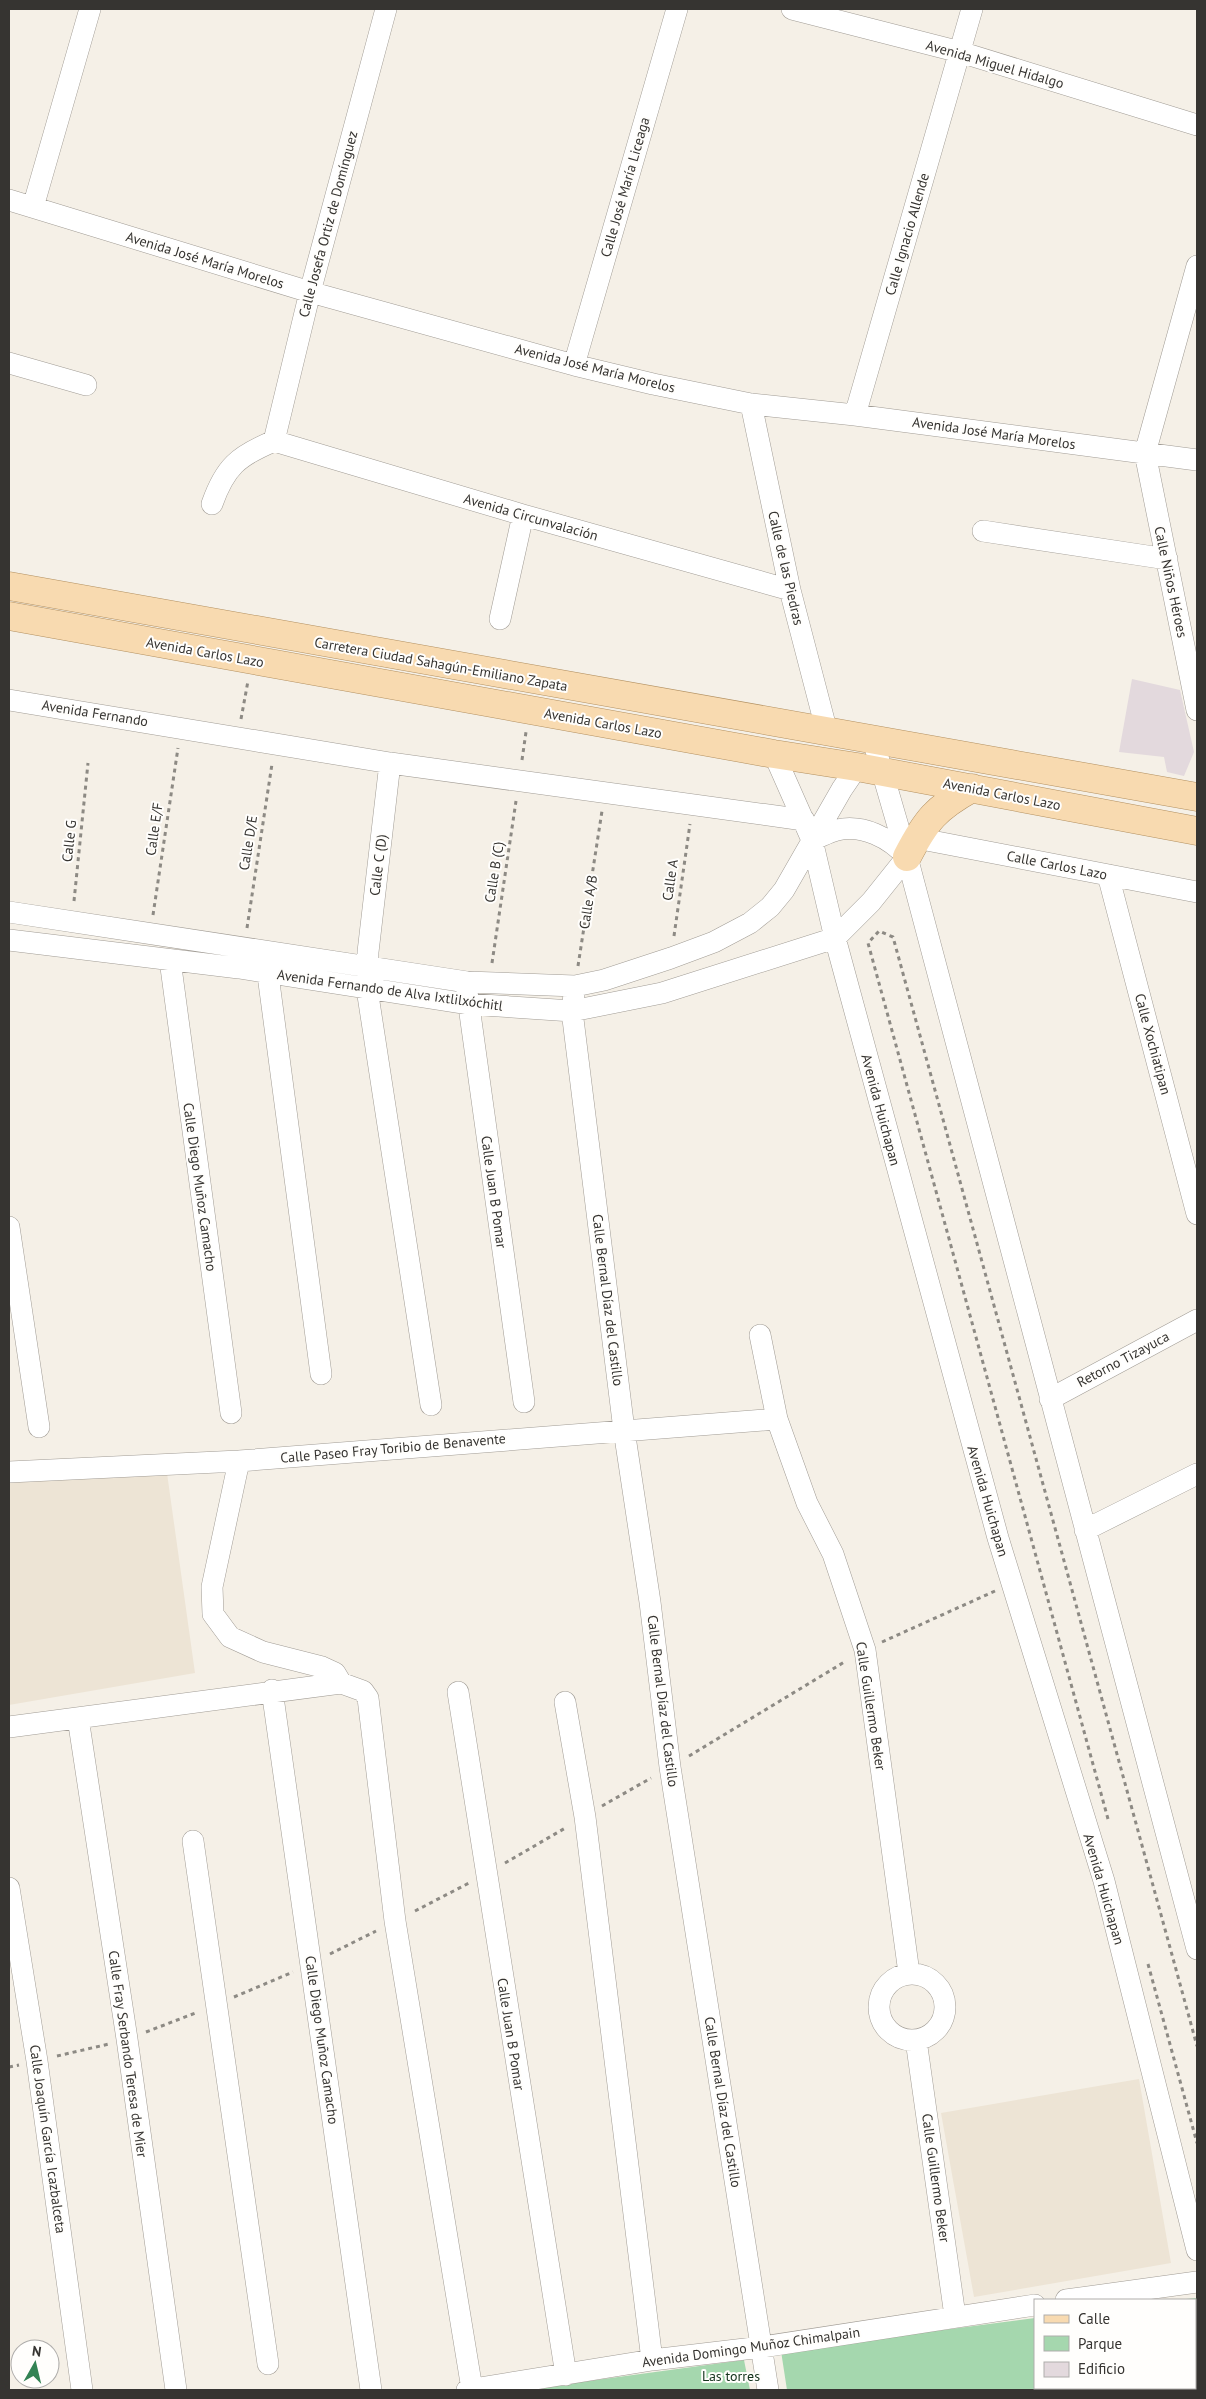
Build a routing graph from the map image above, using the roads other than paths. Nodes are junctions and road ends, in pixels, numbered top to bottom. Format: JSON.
{"nodes":[{"id":1,"x":90,"y":9,"type":"edge"},
{"id":2,"x":386,"y":9,"type":"edge"},
{"id":3,"x":677,"y":9,"type":"edge"},
{"id":4,"x":792,"y":9,"type":"edge"},
{"id":5,"x":972,"y":9,"type":"edge"},
{"id":6,"x":960,"y":52,"type":"junction"},
{"id":7,"x":1197,"y":125,"type":"edge"},
{"id":8,"x":9,"y":200,"type":"edge"},
{"id":9,"x":33,"y":207,"type":"junction"},
{"id":10,"x":1197,"y":266,"type":"edge"},
{"id":11,"x":310,"y":292,"type":"junction"},
{"id":12,"x":9,"y":363,"type":"edge"},
{"id":13,"x":574,"y":365,"type":"junction"},
{"id":14,"x":86,"y":385,"type":"dead end"},
{"id":15,"x":751,"y":404,"type":"junction"},
{"id":16,"x":855,"y":415,"type":"junction"},
{"id":17,"x":274,"y":441,"type":"junction"},
{"id":18,"x":1145,"y":453,"type":"junction"},
{"id":19,"x":1197,"y":460,"type":"edge"},
{"id":20,"x":212,"y":504,"type":"dead end"},
{"id":21,"x":523,"y":515,"type":"junction"},
{"id":22,"x":983,"y":531,"type":"dead end"},
{"id":23,"x":1167,"y":559,"type":"junction"},
{"id":24,"x":9,"y":586,"type":"edge"},
{"id":25,"x":790,"y":590,"type":"junction"},
{"id":26,"x":9,"y":616,"type":"edge"},
{"id":27,"x":500,"y":619,"type":"dead end"},
{"id":28,"x":9,"y":700,"type":"edge"},
{"id":29,"x":1197,"y":710,"type":"edge"},
{"id":30,"x":827,"y":732,"type":"junction"},
{"id":31,"x":778,"y":762,"type":"junction"},
{"id":32,"x":390,"y":763,"type":"junction"},
{"id":33,"x":876,"y":764,"type":"junction"},
{"id":34,"x":972,"y":788,"type":"junction"},
{"id":35,"x":1197,"y":797,"type":"edge"},
{"id":36,"x":801,"y":814,"type":"junction"},
{"id":37,"x":1197,"y":831,"type":"edge"},
{"id":38,"x":812,"y":840,"type":"junction"},
{"id":39,"x":907,"y":840,"type":"junction"},
{"id":40,"x":1108,"y":875,"type":"junction"},
{"id":41,"x":1197,"y":892,"type":"edge"},
{"id":42,"x":9,"y":912,"type":"edge"},
{"id":43,"x":835,"y":938,"type":"junction"},
{"id":44,"x":9,"y":940,"type":"edge"},
{"id":45,"x":266,"y":950,"type":"junction"},
{"id":46,"x":170,"y":960,"type":"junction"},
{"id":47,"x":367,"y":966,"type":"junction"},
{"id":48,"x":268,"y":973,"type":"junction"},
{"id":49,"x":467,"y":982,"type":"junction"},
{"id":50,"x":575,"y":986,"type":"junction"},
{"id":51,"x":367,"y":989,"type":"junction"},
{"id":52,"x":468,"y":1004,"type":"junction"},
{"id":53,"x":572,"y":1010,"type":"junction"},
{"id":54,"x":1197,"y":1214,"type":"edge"},
{"id":55,"x":9,"y":1227,"type":"edge"},
{"id":56,"x":1197,"y":1320,"type":"edge"},
{"id":57,"x":760,"y":1335,"type":"dead end"},
{"id":58,"x":321,"y":1374,"type":"dead end"},
{"id":59,"x":1050,"y":1399,"type":"junction"},
{"id":60,"x":524,"y":1402,"type":"dead end"},
{"id":61,"x":431,"y":1405,"type":"dead end"},
{"id":62,"x":231,"y":1413,"type":"dead end"},
{"id":63,"x":777,"y":1419,"type":"junction"},
{"id":64,"x":39,"y":1427,"type":"dead end"},
{"id":65,"x":624,"y":1430,"type":"junction"},
{"id":66,"x":239,"y":1460,"type":"junction"},
{"id":67,"x":9,"y":1472,"type":"edge"},
{"id":68,"x":1197,"y":1474,"type":"edge"},
{"id":69,"x":1085,"y":1530,"type":"junction"},
{"id":70,"x":341,"y":1683,"type":"junction"},
{"id":71,"x":272,"y":1690,"type":"junction"},
{"id":72,"x":458,"y":1692,"type":"dead end"},
{"id":73,"x":565,"y":1702,"type":"dead end"},
{"id":74,"x":78,"y":1718,"type":"junction"},
{"id":75,"x":9,"y":1726,"type":"edge"},
{"id":76,"x":193,"y":1841,"type":"dead end"},
{"id":77,"x":9,"y":1888,"type":"edge"},
{"id":78,"x":1197,"y":1948,"type":"edge"},
{"id":79,"x":909,"y":1973,"type":"junction"},
{"id":80,"x":916,"y":2040,"type":"junction"},
{"id":81,"x":1197,"y":2250,"type":"edge"},
{"id":82,"x":1197,"y":2282,"type":"edge"},
{"id":83,"x":1073,"y":2299,"type":"edge"},
{"id":84,"x":1034,"y":2304,"type":"edge"},
{"id":85,"x":955,"y":2316,"type":"junction"},
{"id":86,"x":762,"y":2347,"type":"junction"},
{"id":87,"x":652,"y":2360,"type":"junction"},
{"id":88,"x":268,"y":2364,"type":"dead end"},
{"id":89,"x":566,"y":2375,"type":"junction"},
{"id":90,"x":82,"y":2390,"type":"edge"},
{"id":91,"x":176,"y":2390,"type":"edge"},
{"id":92,"x":370,"y":2390,"type":"edge"},
{"id":93,"x":469,"y":2390,"type":"edge"},
{"id":94,"x":768,"y":2390,"type":"edge"}],
"edges":[{"from":1,"to":9,"type":"street"},
{"from":2,"to":11,"type":"street","name":"Calle Josefa Ortiz de Domínguez"},
{"from":3,"to":13,"type":"street","name":"Calle José María Liceaga"},
{"from":4,"to":6,"type":"street","name":"Avenida Miguel Hidalgo"},
{"from":5,"to":6,"type":"street","name":"Calle Ignacio Allende"},
{"from":6,"to":7,"type":"street","name":"Avenida Miguel Hidalgo"},
{"from":6,"to":16,"type":"street","name":"Calle Ignacio Allende"},
{"from":8,"to":9,"type":"street","name":"Avenida José María Morelos"},
{"from":9,"to":11,"type":"street","name":"Avenida José María Morelos"},
{"from":10,"to":18,"type":"street"},
{"from":11,"to":13,"type":"street","name":"Avenida José María Morelos"},
{"from":11,"to":17,"type":"street","name":"Calle Josefa Ortiz de Domínguez"},
{"from":12,"to":14,"type":"street"},
{"from":13,"to":15,"type":"street","name":"Avenida José María Morelos"},
{"from":15,"to":16,"type":"street","name":"Avenida José María Morelos"},
{"from":15,"to":25,"type":"street","name":"Calle de las Piedras"},
{"from":16,"to":18,"type":"street","name":"Avenida José María Morelos"},
{"from":17,"to":20,"type":"street"},
{"from":17,"to":21,"type":"street","name":"Avenida Circunvalación"},
{"from":18,"to":19,"type":"street","name":"Avenida José María Morelos"},
{"from":18,"to":23,"type":"street","name":"Calle Niños Héroes"},
{"from":21,"to":25,"type":"street","name":"Avenida Circunvalación"},
{"from":21,"to":27,"type":"street"},
{"from":22,"to":23,"type":"street"},
{"from":23,"to":29,"type":"street","name":"Calle Niños Héroes"},
{"from":24,"to":30,"type":"main road","name":"Carretera Ciudad Sahagún-Emiliano Zapata"},
{"from":25,"to":30,"type":"street","name":"Calle de las Piedras"},
{"from":26,"to":31,"type":"main road","name":"Avenida Carlos Lazo"},
{"from":28,"to":32,"type":"street","name":"Avenida Fernando"},
{"from":30,"to":33,"type":"main road","name":"Carretera Ciudad Sahagún-Emiliano Zapata"},
{"from":31,"to":33,"type":"main road","name":"Avenida Carlos Lazo"},
{"from":31,"to":36,"type":"street","name":"Avenida Huichapan"},
{"from":32,"to":36,"type":"street","name":"Avenida Fernando"},
{"from":32,"to":47,"type":"street","name":"Calle C (D)"},
{"from":33,"to":34,"type":"main road","name":"Avenida Carlos Lazo"},
{"from":33,"to":35,"type":"main road","name":"Avenida Carlos Lazo"},
{"from":33,"to":38,"type":"street","name":"Avenida Fernando de Alva Ixtlilxóchitl"},
{"from":33,"to":39,"type":"street"},
{"from":34,"to":37,"type":"main road","name":"Avenida Carlos Lazo"},
{"from":34,"to":39,"type":"main road"},
{"from":36,"to":38,"type":"street","name":"Avenida Huichapan"},
{"from":38,"to":39,"type":"street"},
{"from":38,"to":43,"type":"street","name":"Avenida Huichapan"},
{"from":38,"to":50,"type":"street","name":"Avenida Fernando de Alva Ixtlilxóchitl"},
{"from":39,"to":40,"type":"street","name":"Calle Carlos Lazo"},
{"from":39,"to":43,"type":"street","name":"Avenida Fernando de Alva Ixtlilxóchitl"},
{"from":39,"to":59,"type":"street"},
{"from":40,"to":41,"type":"street","name":"Calle Carlos Lazo"},
{"from":40,"to":54,"type":"street","name":"Calle Xochiatipan"},
{"from":42,"to":45,"type":"street","name":"Avenida Fernando de Alva Ixtlilxóchitl"},
{"from":43,"to":53,"type":"street","name":"Avenida Fernando de Alva Ixtlilxóchitl"},
{"from":43,"to":81,"type":"street","name":"Avenida Huichapan"},
{"from":44,"to":46,"type":"street","name":"Avenida Fernando de Alva Ixtlilxóchitl"},
{"from":45,"to":47,"type":"street","name":"Avenida Fernando de Alva Ixtlilxóchitl"},
{"from":45,"to":48,"type":"street"},
{"from":46,"to":48,"type":"street","name":"Avenida Fernando de Alva Ixtlilxóchitl"},
{"from":46,"to":62,"type":"street","name":"Calle Diego Muñoz Camacho"},
{"from":47,"to":49,"type":"street","name":"Avenida Fernando de Alva Ixtlilxóchitl"},
{"from":47,"to":51,"type":"street","name":"Calle C (D)"},
{"from":48,"to":51,"type":"street","name":"Avenida Fernando de Alva Ixtlilxóchitl"},
{"from":48,"to":58,"type":"street"},
{"from":49,"to":50,"type":"street","name":"Avenida Fernando de Alva Ixtlilxóchitl"},
{"from":49,"to":52,"type":"street","name":"Calle Juan B Pomar"},
{"from":50,"to":53,"type":"street"},
{"from":51,"to":52,"type":"street","name":"Avenida Fernando de Alva Ixtlilxóchitl"},
{"from":51,"to":61,"type":"street"},
{"from":52,"to":53,"type":"street","name":"Avenida Fernando de Alva Ixtlilxóchitl"},
{"from":52,"to":60,"type":"street","name":"Calle Juan B Pomar"},
{"from":53,"to":65,"type":"street","name":"Calle Bernal Díaz del Castillo"},
{"from":55,"to":64,"type":"street"},
{"from":56,"to":59,"type":"street","name":"Retorno Tizayuca"},
{"from":57,"to":63,"type":"street","name":"Calle Guillermo Beker"},
{"from":59,"to":69,"type":"street"},
{"from":63,"to":65,"type":"street","name":"Calle Paseo Fray Toribio de Benavente"},
{"from":63,"to":79,"type":"street","name":"Calle Guillermo Beker"},
{"from":65,"to":66,"type":"street","name":"Calle Paseo Fray Toribio de Benavente"},
{"from":65,"to":86,"type":"street","name":"Calle Bernal Díaz del Castillo"},
{"from":66,"to":67,"type":"street","name":"Calle Paseo Fray Toribio de Benavente"},
{"from":66,"to":70,"type":"street"},
{"from":68,"to":69,"type":"street"},
{"from":69,"to":78,"type":"street"},
{"from":70,"to":71,"type":"street"},
{"from":70,"to":93,"type":"street"},
{"from":71,"to":74,"type":"street"},
{"from":71,"to":92,"type":"street","name":"Calle Diego Muñoz Camacho"},
{"from":72,"to":89,"type":"street","name":"Calle Juan B Pomar"},
{"from":73,"to":87,"type":"street"},
{"from":74,"to":75,"type":"street"},
{"from":74,"to":91,"type":"street","name":"Calle Fray Serbando Teresa de Mier"},
{"from":76,"to":88,"type":"street"},
{"from":77,"to":90,"type":"street","name":"Calle Joaquín García Icazbalceta"},
{"from":79,"to":80,"type":"street"},
{"from":79,"to":80,"type":"street"},
{"from":80,"to":85,"type":"street","name":"Calle Guillermo Beker"},
{"from":82,"to":83,"type":"street"},
{"from":84,"to":85,"type":"street","name":"Avenida Domingo Muñoz Chimalpain"},
{"from":85,"to":86,"type":"street","name":"Avenida Domingo Muñoz Chimalpain"},
{"from":86,"to":87,"type":"street","name":"Avenida Domingo Muñoz Chimalpain"},
{"from":86,"to":94,"type":"street","name":"Calle Bernal Díaz del Castillo"},
{"from":87,"to":89,"type":"street","name":"Avenida Domingo Muñoz Chimalpain"},
{"from":89,"to":93,"type":"street","name":"Avenida Domingo Muñoz Chimalpain"}]}
